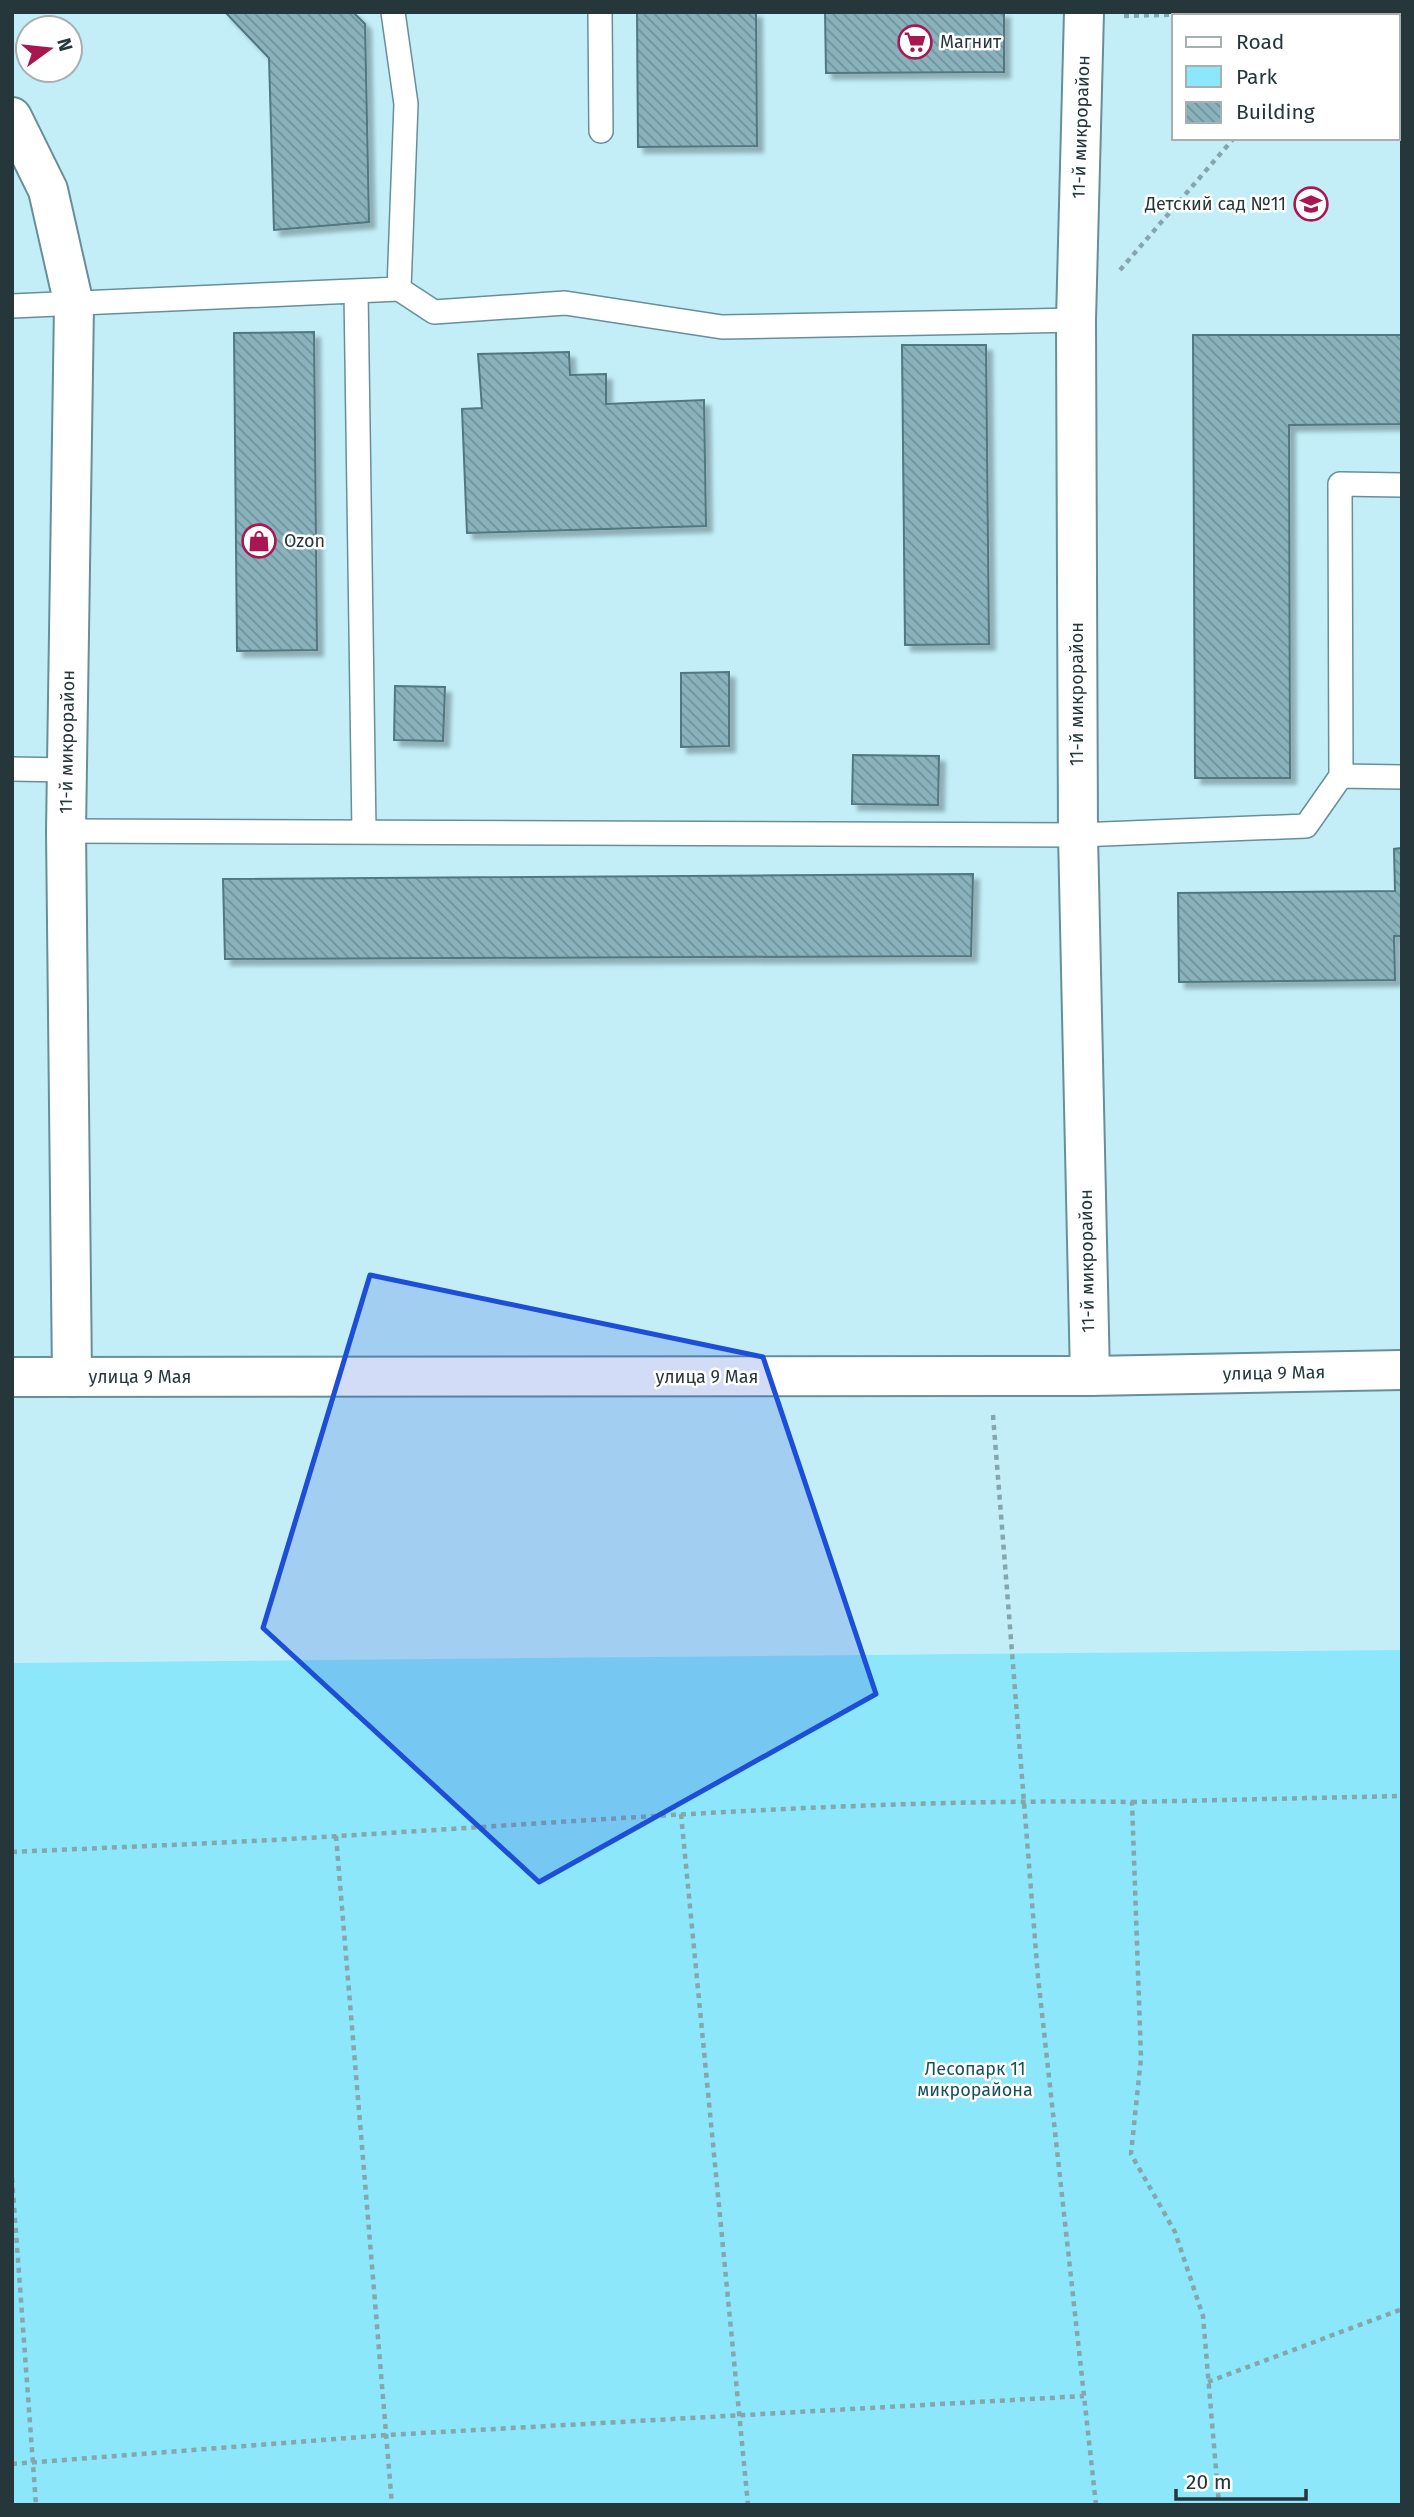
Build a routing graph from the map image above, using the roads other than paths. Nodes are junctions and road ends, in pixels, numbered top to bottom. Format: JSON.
{"nodes":[{"id":1,"x":393,"y":12,"type":"edge"},
{"id":2,"x":600,"y":12,"type":"edge"},
{"id":3,"x":1084,"y":15,"type":"edge"},
{"id":4,"x":12,"y":117,"type":"edge"},
{"id":5,"x":601,"y":131,"type":"dead end"},
{"id":6,"x":399,"y":289,"type":"junction"},
{"id":7,"x":356,"y":291,"type":"junction"},
{"id":8,"x":74,"y":305,"type":"junction"},
{"id":9,"x":12,"y":306,"type":"edge"},
{"id":10,"x":1076,"y":320,"type":"junction"},
{"id":11,"x":1402,"y":485,"type":"edge"},
{"id":12,"x":12,"y":769,"type":"edge"},
{"id":13,"x":67,"y":771,"type":"junction"},
{"id":14,"x":1341,"y":776,"type":"junction"},
{"id":15,"x":1402,"y":776,"type":"edge"},
{"id":16,"x":66,"y":831,"type":"junction"},
{"id":17,"x":364,"y":832,"type":"junction"},
{"id":18,"x":1078,"y":835,"type":"junction"},
{"id":19,"x":1402,"y":1370,"type":"edge"},
{"id":20,"x":1090,"y":1376,"type":"junction"},
{"id":21,"x":12,"y":1377,"type":"edge"},
{"id":22,"x":72,"y":1377,"type":"junction"}],
"edges":[{"from":1,"to":6,"type":"lane"},
{"from":2,"to":5,"type":"lane"},
{"from":3,"to":10,"type":"street","name":"11-й микрорайон"},
{"from":4,"to":8,"type":"street","name":"11-й микрорайон"},
{"from":6,"to":7,"type":"lane"},
{"from":6,"to":10,"type":"lane"},
{"from":7,"to":8,"type":"lane"},
{"from":7,"to":17,"type":"lane"},
{"from":8,"to":9,"type":"lane"},
{"from":8,"to":13,"type":"street","name":"11-й микрорайон"},
{"from":10,"to":18,"type":"street","name":"11-й микрорайон"},
{"from":11,"to":14,"type":"lane"},
{"from":12,"to":13,"type":"lane"},
{"from":13,"to":16,"type":"street","name":"11-й микрорайон"},
{"from":14,"to":15,"type":"lane"},
{"from":14,"to":18,"type":"lane"},
{"from":16,"to":17,"type":"lane"},
{"from":16,"to":22,"type":"street","name":"11-й микрорайон"},
{"from":17,"to":18,"type":"lane"},
{"from":18,"to":20,"type":"street","name":"11-й микрорайон"},
{"from":19,"to":20,"type":"street","name":"улица 9 Мая"},
{"from":20,"to":22,"type":"street","name":"улица 9 Мая"},
{"from":21,"to":22,"type":"street","name":"улица 9 Мая"}]}
